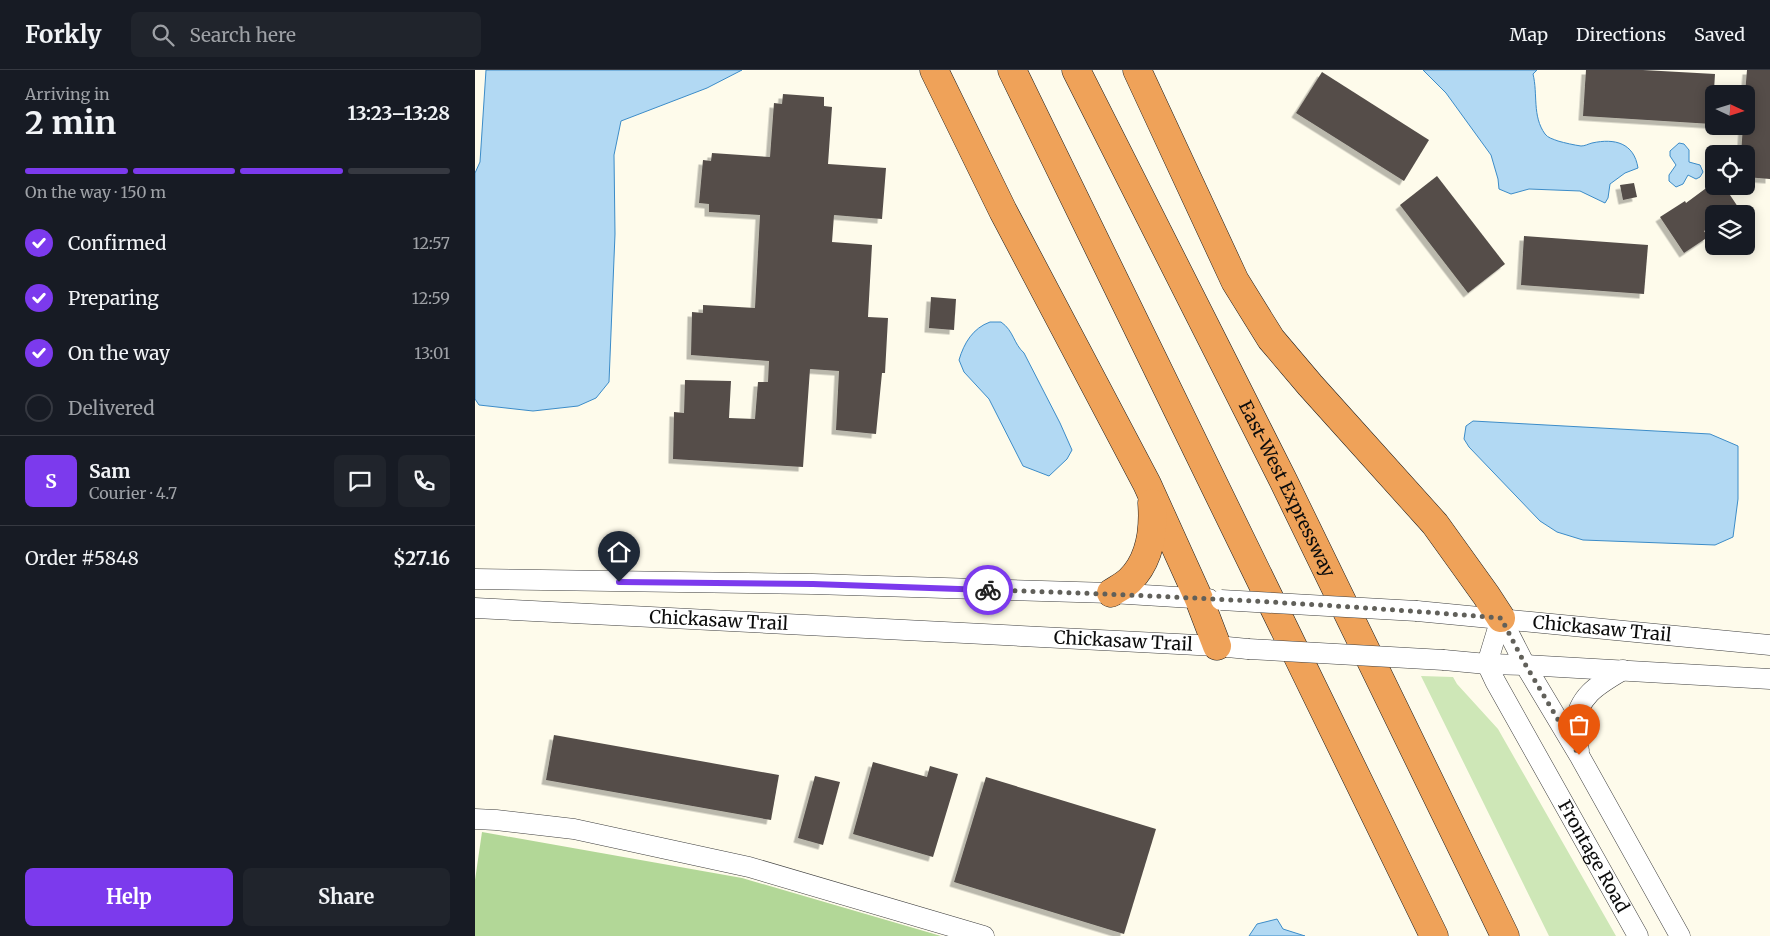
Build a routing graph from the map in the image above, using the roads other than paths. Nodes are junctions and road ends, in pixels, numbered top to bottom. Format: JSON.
{"nodes":[{"id":1,"x":933,"y":70,"type":"edge"},
{"id":2,"x":1012,"y":70,"type":"edge"},
{"id":3,"x":1076,"y":70,"type":"edge"},
{"id":4,"x":1137,"y":70,"type":"edge"},
{"id":5,"x":1152,"y":494,"type":"junction"},
{"id":6,"x":475,"y":579,"type":"edge"},
{"id":7,"x":1111,"y":593,"type":"junction"},
{"id":8,"x":1210,"y":599,"type":"junction"},
{"id":9,"x":475,"y":608,"type":"edge"},
{"id":10,"x":1501,"y":618,"type":"junction"},
{"id":11,"x":1770,"y":645,"type":"edge"},
{"id":12,"x":1217,"y":646,"type":"junction"},
{"id":13,"x":1487,"y":664,"type":"junction"},
{"id":14,"x":1525,"y":664,"type":"junction"},
{"id":15,"x":1623,"y":670,"type":"junction"},
{"id":16,"x":1770,"y":679,"type":"edge"},
{"id":17,"x":1579,"y":755,"type":"junction"},
{"id":18,"x":475,"y":819,"type":"edge"},
{"id":19,"x":984,"y":936,"type":"edge"},
{"id":20,"x":1434,"y":936,"type":"edge"},
{"id":21,"x":1505,"y":936,"type":"edge"},
{"id":22,"x":1638,"y":936,"type":"edge"},
{"id":23,"x":1680,"y":936,"type":"edge"}],
"edges":[{"from":1,"to":5,"type":"highway"},
{"from":2,"to":20,"type":"highway"},
{"from":3,"to":21,"type":"highway","name":"East-West Expressway"},
{"from":4,"to":10,"type":"highway"},
{"from":5,"to":7,"type":"highway"},
{"from":5,"to":8,"type":"highway"},
{"from":6,"to":7,"type":"street","name":"Chickasaw Trail"},
{"from":7,"to":8,"type":"street","name":"Chickasaw Trail"},
{"from":8,"to":10,"type":"street","name":"Chickasaw Trail","bridge":true},
{"from":8,"to":12,"type":"highway"},
{"from":9,"to":12,"type":"street","name":"Chickasaw Trail"},
{"from":10,"to":11,"type":"street","name":"Chickasaw Trail"},
{"from":10,"to":13,"type":"street"},
{"from":10,"to":14,"type":"street","name":"Frontage Road"},
{"from":12,"to":13,"type":"street","name":"Chickasaw Trail","bridge":true},
{"from":13,"to":14,"type":"street","name":"Chickasaw Trail"},
{"from":13,"to":22,"type":"street","name":"Frontage Road"},
{"from":14,"to":15,"type":"street","name":"Chickasaw Trail"},
{"from":14,"to":17,"type":"street","name":"Frontage Road"},
{"from":15,"to":16,"type":"street","name":"Chickasaw Trail"},
{"from":15,"to":17,"type":"street"},
{"from":17,"to":23,"type":"street","name":"Frontage Road"},
{"from":18,"to":19,"type":"street"}]}
